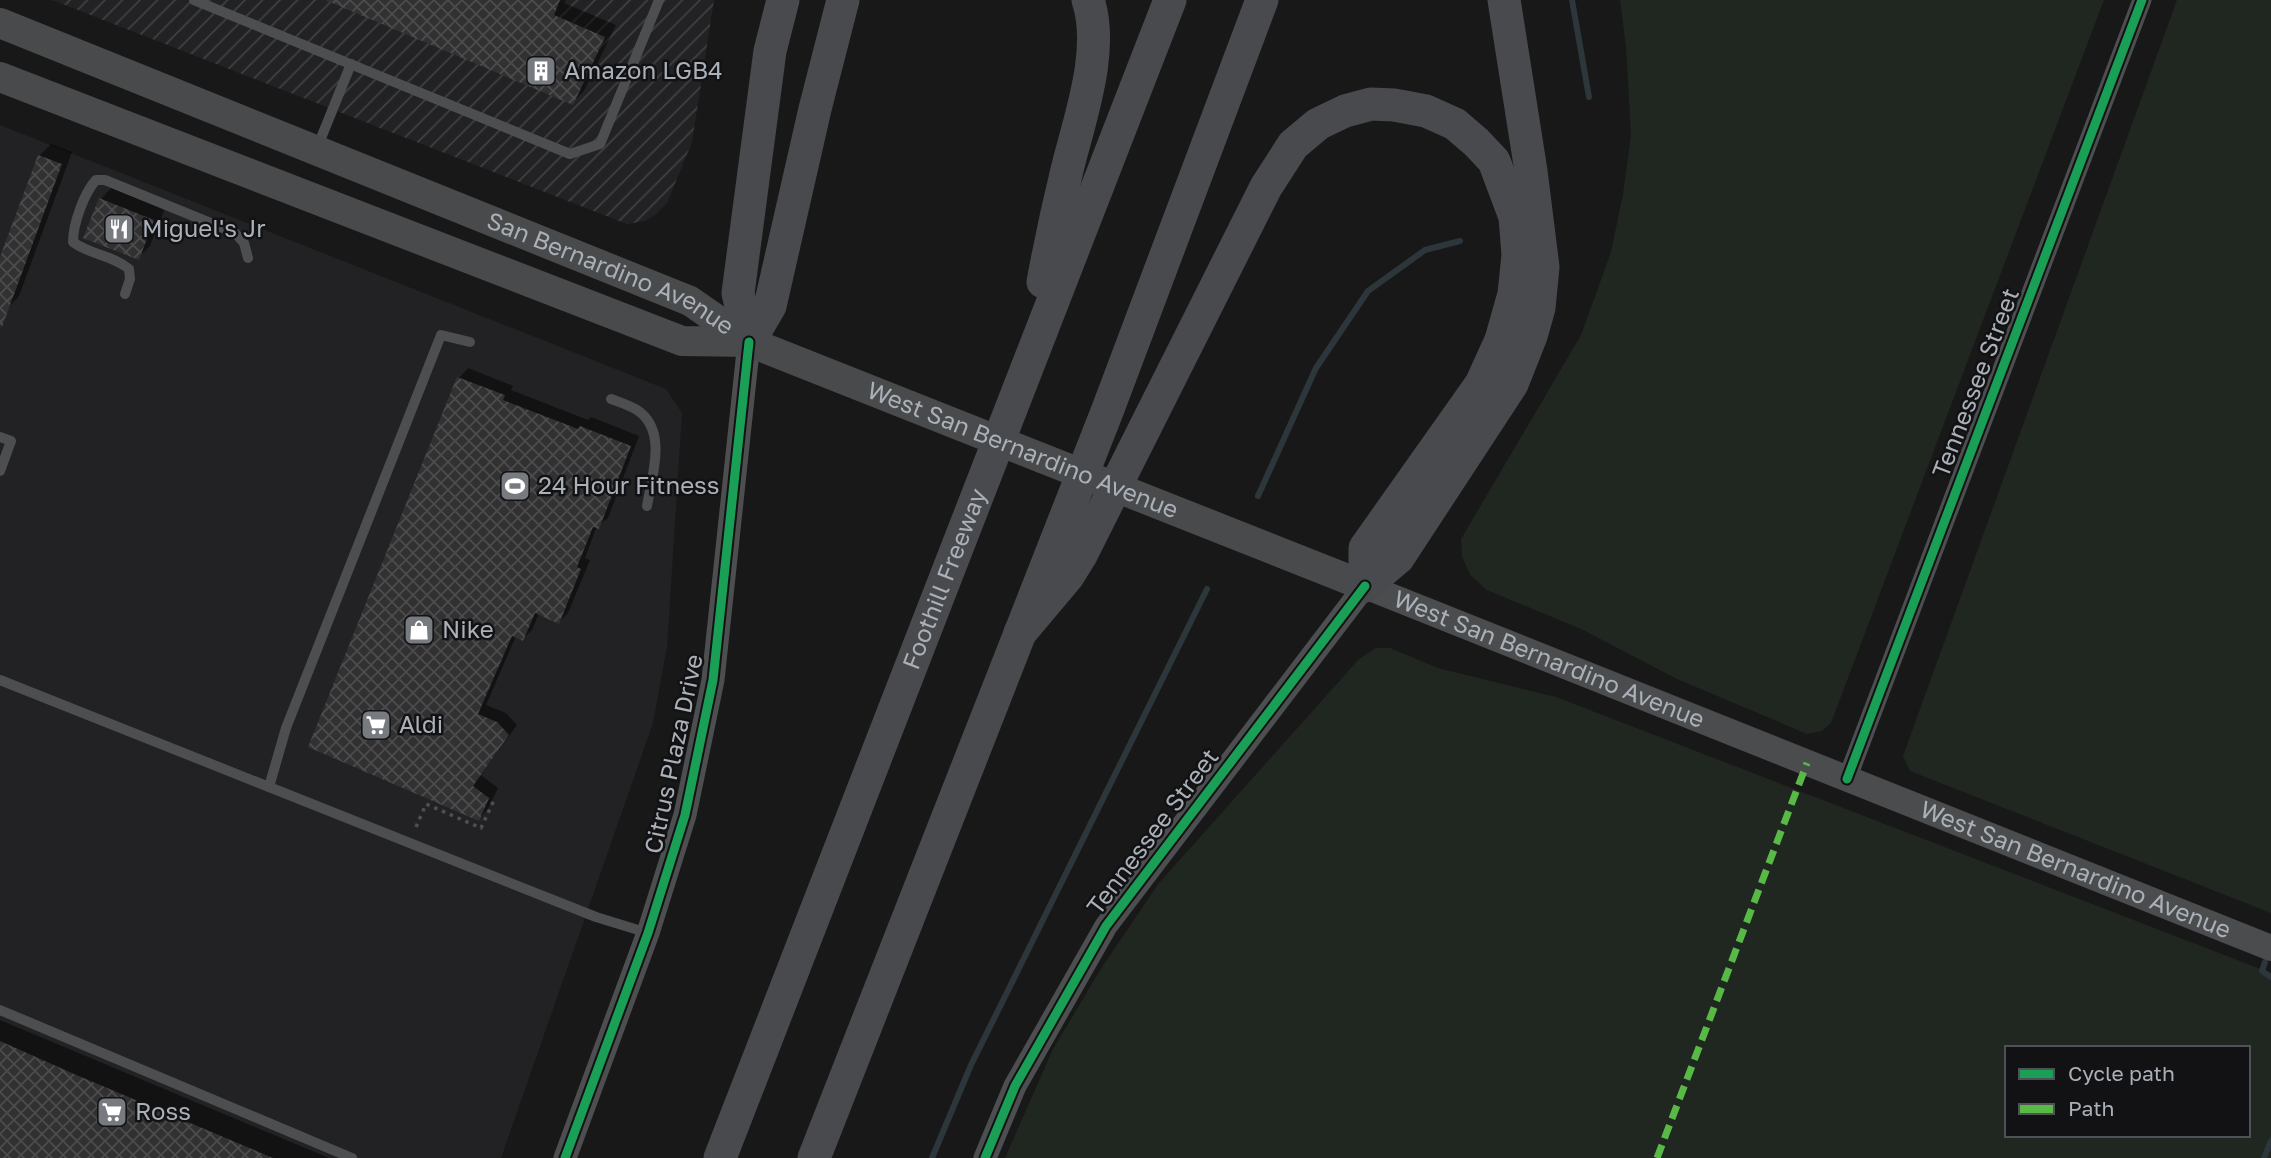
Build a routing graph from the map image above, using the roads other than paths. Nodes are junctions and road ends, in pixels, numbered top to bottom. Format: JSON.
{"nodes":[{"id":1,"x":194,"y":0,"type":"edge"},
{"id":2,"x":659,"y":0,"type":"edge"},
{"id":3,"x":783,"y":0,"type":"edge"},
{"id":4,"x":843,"y":0,"type":"edge"},
{"id":5,"x":1088,"y":0,"type":"edge"},
{"id":6,"x":1170,"y":0,"type":"edge"},
{"id":7,"x":1262,"y":0,"type":"edge"},
{"id":8,"x":1503,"y":0,"type":"edge"},
{"id":9,"x":2142,"y":0,"type":"edge"},
{"id":10,"x":0,"y":23,"type":"edge"},
{"id":11,"x":351,"y":64,"type":"junction"},
{"id":12,"x":0,"y":77,"type":"edge"},
{"id":13,"x":317,"y":149,"type":"junction"},
{"id":14,"x":248,"y":258,"type":"dead end"},
{"id":15,"x":125,"y":294,"type":"dead end"},
{"id":16,"x":470,"y":342,"type":"dead end"},
{"id":17,"x":749,"y":342,"type":"junction"},
{"id":18,"x":1029,"y":358,"type":"junction"},
{"id":19,"x":611,"y":399,"type":"dead end"},
{"id":20,"x":0,"y":437,"type":"edge"},
{"id":21,"x":0,"y":471,"type":"edge"},
{"id":22,"x":647,"y":506,"type":"dead end"},
{"id":23,"x":1067,"y":551,"type":"junction"},
{"id":24,"x":1365,"y":586,"type":"junction"},
{"id":25,"x":0,"y":680,"type":"edge"},
{"id":26,"x":1847,"y":779,"type":"junction"},
{"id":27,"x":269,"y":787,"type":"junction"},
{"id":28,"x":648,"y":933,"type":"junction"},
{"id":29,"x":2271,"y":948,"type":"edge"},
{"id":30,"x":0,"y":1010,"type":"edge"},
{"id":31,"x":352,"y":1158,"type":"edge"},
{"id":32,"x":565,"y":1158,"type":"edge"},
{"id":33,"x":720,"y":1158,"type":"edge"},
{"id":34,"x":814,"y":1158,"type":"edge"},
{"id":35,"x":985,"y":1158,"type":"edge"}],
"edges":[{"from":1,"to":11,"type":"lane"},
{"from":2,"to":11,"type":"lane"},
{"from":3,"to":17,"type":"highway"},
{"from":4,"to":17,"type":"highway"},
{"from":5,"to":18,"type":"highway"},
{"from":6,"to":18,"type":"highway","name":"Foothill Freeway"},
{"from":7,"to":23,"type":"highway"},
{"from":8,"to":24,"type":"highway"},
{"from":9,"to":26,"type":"street","name":"Tennessee Street"},
{"from":10,"to":13,"type":"main road","name":"San Bernardino Avenue"},
{"from":11,"to":13,"type":"lane"},
{"from":12,"to":17,"type":"main road","name":"San Bernardino Avenue"},
{"from":13,"to":17,"type":"main road","name":"San Bernardino Avenue"},
{"from":14,"to":15,"type":"lane"},
{"from":16,"to":27,"type":"lane"},
{"from":17,"to":24,"type":"main road","name":"West San Bernardino Avenue"},
{"from":17,"to":28,"type":"street","name":"Citrus Plaza Drive"},
{"from":18,"to":33,"type":"highway","name":"Foothill Freeway"},
{"from":19,"to":22,"type":"lane"},
{"from":20,"to":21,"type":"lane"},
{"from":23,"to":24,"type":"highway"},
{"from":23,"to":34,"type":"highway"},
{"from":24,"to":26,"type":"main road","name":"West San Bernardino Avenue"},
{"from":24,"to":35,"type":"street","name":"Tennessee Street"},
{"from":25,"to":27,"type":"lane"},
{"from":26,"to":29,"type":"main road","name":"West San Bernardino Avenue"},
{"from":27,"to":28,"type":"lane"},
{"from":28,"to":32,"type":"street","name":"Citrus Plaza Drive"},
{"from":30,"to":31,"type":"lane"}]}
